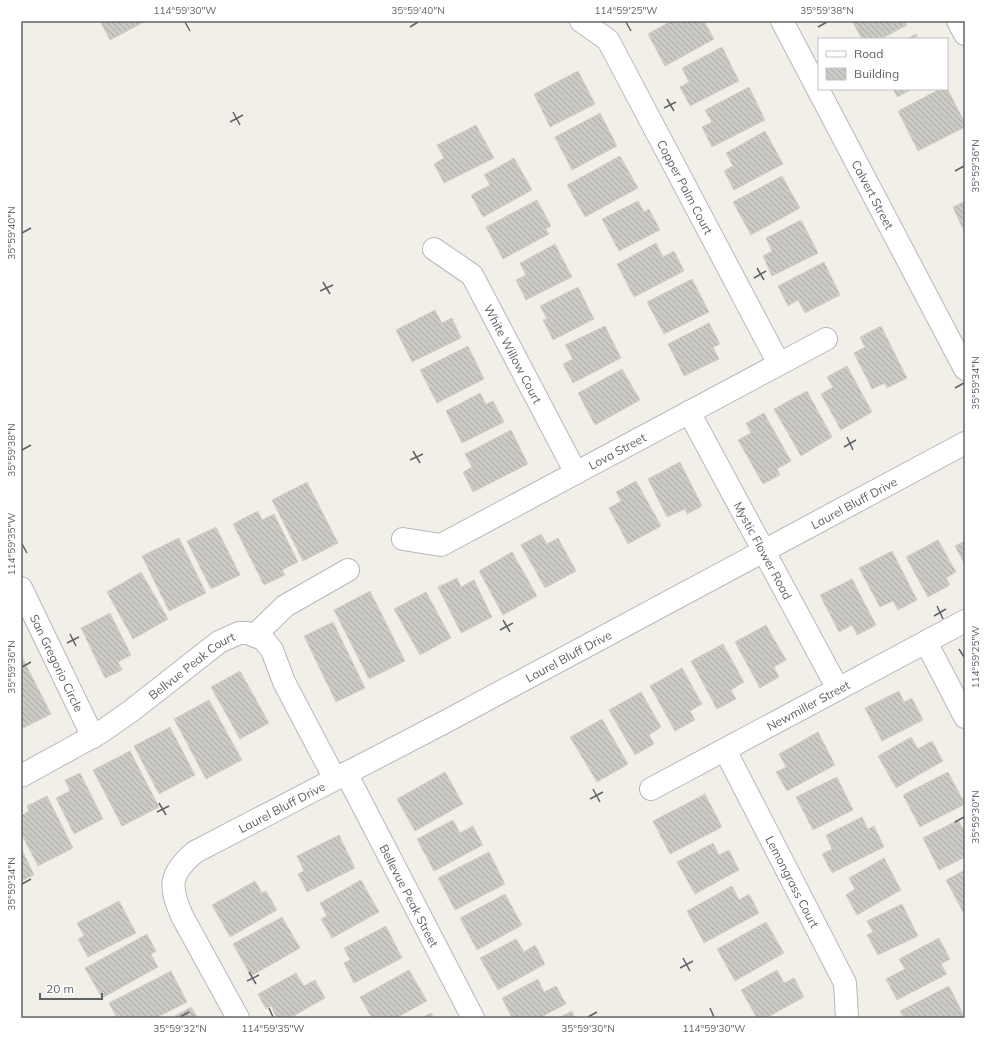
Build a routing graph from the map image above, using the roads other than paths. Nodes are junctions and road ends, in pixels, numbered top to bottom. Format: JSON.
{"nodes":[{"id":1,"x":580,"y":21,"type":"edge"},
{"id":2,"x":782,"y":21,"type":"edge"},
{"id":3,"x":958,"y":21,"type":"edge"},
{"id":4,"x":965,"y":34,"type":"edge"},
{"id":5,"x":818,"y":89,"type":"edge"},
{"id":6,"x":818,"y":90,"type":"edge"},
{"id":7,"x":434,"y":249,"type":"dead end"},
{"id":8,"x":826,"y":339,"type":"dead end"},
{"id":9,"x":778,"y":364,"type":"junction"},
{"id":10,"x":965,"y":369,"type":"edge"},
{"id":11,"x":689,"y":412,"type":"junction"},
{"id":12,"x":965,"y":443,"type":"edge"},
{"id":13,"x":576,"y":473,"type":"junction"},
{"id":14,"x":403,"y":539,"type":"dead end"},
{"id":15,"x":763,"y":551,"type":"junction"},
{"id":16,"x":348,"y":570,"type":"dead end"},
{"id":17,"x":21,"y":588,"type":"edge"},
{"id":18,"x":965,"y":621,"type":"edge"},
{"id":19,"x":255,"y":635,"type":"junction"},
{"id":20,"x":926,"y":642,"type":"junction"},
{"id":21,"x":838,"y":689,"type":"junction"},
{"id":22,"x":965,"y":717,"type":"edge"},
{"id":23,"x":93,"y":737,"type":"junction"},
{"id":24,"x":725,"y":750,"type":"junction"},
{"id":25,"x":21,"y":776,"type":"edge"},
{"id":26,"x":340,"y":776,"type":"junction"},
{"id":27,"x":652,"y":789,"type":"dead end"},
{"id":28,"x":238,"y":1018,"type":"edge"},
{"id":29,"x":473,"y":1018,"type":"edge"},
{"id":30,"x":847,"y":1018,"type":"edge"}],
"edges":[{"from":1,"to":9,"type":"street","name":"Copper Palm Court"},
{"from":2,"to":5,"type":"street","name":"Calvert Street"},
{"from":3,"to":4,"type":"street"},
{"from":6,"to":10,"type":"street","name":"Calvert Street"},
{"from":7,"to":13,"type":"street","name":"White Willow Court"},
{"from":8,"to":9,"type":"street","name":"Lova Street"},
{"from":9,"to":11,"type":"street","name":"Lova Street"},
{"from":11,"to":13,"type":"street","name":"Lova Street"},
{"from":11,"to":15,"type":"street","name":"Mystic Flower Road"},
{"from":12,"to":15,"type":"street","name":"Laurel Bluff Drive"},
{"from":13,"to":14,"type":"street","name":"Lova Street"},
{"from":15,"to":21,"type":"street","name":"Mystic Flower Road"},
{"from":15,"to":26,"type":"street","name":"Laurel Bluff Drive"},
{"from":16,"to":19,"type":"street"},
{"from":17,"to":23,"type":"street","name":"San Gregorio Circle"},
{"from":18,"to":20,"type":"street","name":"Newmiller Street"},
{"from":19,"to":23,"type":"street","name":"Bellvue Peak Court"},
{"from":19,"to":26,"type":"street","name":"Bellvue Peak Court"},
{"from":20,"to":21,"type":"street","name":"Newmiller Street"},
{"from":20,"to":22,"type":"street"},
{"from":21,"to":24,"type":"street","name":"Newmiller Street"},
{"from":23,"to":25,"type":"street","name":"Bellvue Peak Court"},
{"from":24,"to":27,"type":"street","name":"Newmiller Street"},
{"from":24,"to":30,"type":"street","name":"Lemongrass Court"},
{"from":26,"to":28,"type":"street","name":"Laurel Bluff Drive"},
{"from":26,"to":29,"type":"street","name":"Bellevue Peak Street"}]}
